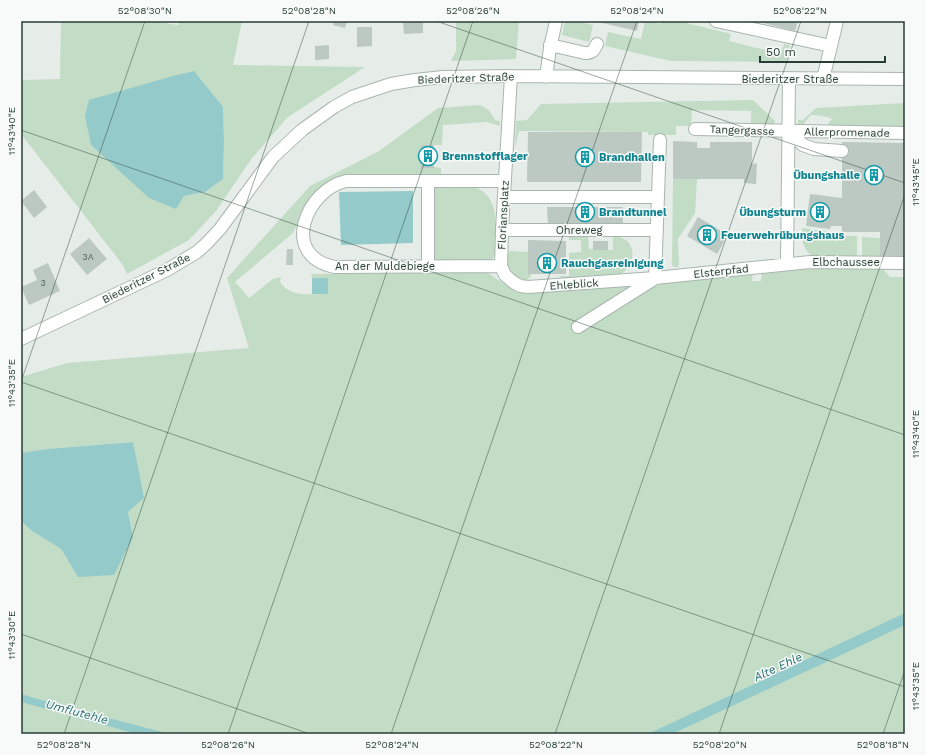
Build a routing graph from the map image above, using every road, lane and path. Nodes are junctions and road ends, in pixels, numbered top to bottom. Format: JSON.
{"nodes":[{"id":1,"x":556,"y":21,"type":"edge"},
{"id":2,"x":716,"y":21,"type":"edge"},
{"id":3,"x":838,"y":25,"type":"edge"},
{"id":4,"x":597,"y":44,"type":"dead end"},
{"id":5,"x":550,"y":45,"type":"junction"},
{"id":6,"x":831,"y":46,"type":"junction"},
{"id":7,"x":511,"y":76,"type":"junction"},
{"id":8,"x":546,"y":77,"type":"junction"},
{"id":9,"x":789,"y":79,"type":"junction"},
{"id":10,"x":823,"y":79,"type":"junction"},
{"id":11,"x":905,"y":79,"type":"edge"},
{"id":12,"x":789,"y":126,"type":"junction"},
{"id":13,"x":695,"y":129,"type":"dead end"},
{"id":14,"x":905,"y":133,"type":"edge"},
{"id":15,"x":660,"y":140,"type":"dead end"},
{"id":16,"x":842,"y":151,"type":"dead end"},
{"id":17,"x":428,"y":181,"type":"junction"},
{"id":18,"x":505,"y":181,"type":"junction"},
{"id":19,"x":505,"y":197,"type":"junction"},
{"id":20,"x":658,"y":197,"type":"junction"},
{"id":21,"x":502,"y":230,"type":"junction"},
{"id":22,"x":657,"y":230,"type":"junction"},
{"id":23,"x":905,"y":263,"type":"edge"},
{"id":24,"x":787,"y":264,"type":"junction"},
{"id":25,"x":501,"y":266,"type":"junction"},
{"id":26,"x":428,"y":267,"type":"junction"},
{"id":27,"x":655,"y":278,"type":"junction"},
{"id":28,"x":578,"y":327,"type":"dead end"},
{"id":29,"x":21,"y":339,"type":"edge"}],
"edges":[{"from":1,"to":5,"type":"street"},
{"from":2,"to":6,"type":"street"},
{"from":3,"to":6,"type":"street"},
{"from":4,"to":5,"type":"street"},
{"from":5,"to":8,"type":"street"},
{"from":6,"to":10,"type":"street"},
{"from":7,"to":8,"type":"street","name":"Biederitzer Straße"},
{"from":7,"to":18,"type":"street","name":"Floriansplatz"},
{"from":7,"to":29,"type":"street","name":"Biederitzer Straße"},
{"from":8,"to":9,"type":"street","name":"Biederitzer Straße"},
{"from":9,"to":10,"type":"street","name":"Biederitzer Straße"},
{"from":9,"to":12,"type":"street"},
{"from":10,"to":11,"type":"street","name":"Biederitzer Straße"},
{"from":12,"to":13,"type":"street","name":"Tangergasse"},
{"from":12,"to":14,"type":"street","name":"Allerpromenade"},
{"from":12,"to":16,"type":"street"},
{"from":12,"to":24,"type":"street"},
{"from":15,"to":20,"type":"street"},
{"from":17,"to":18,"type":"street","name":"An der Muldebiege"},
{"from":17,"to":26,"type":"street"},
{"from":17,"to":26,"type":"street","name":"An der Muldebiege"},
{"from":18,"to":19,"type":"street","name":"Floriansplatz"},
{"from":19,"to":20,"type":"street"},
{"from":19,"to":21,"type":"street","name":"Floriansplatz"},
{"from":20,"to":22,"type":"street"},
{"from":21,"to":22,"type":"street","name":"Ohreweg"},
{"from":21,"to":25,"type":"street","name":"Floriansplatz"},
{"from":22,"to":27,"type":"street"},
{"from":23,"to":24,"type":"street","name":"Elbchaussee"},
{"from":24,"to":27,"type":"street","name":"Elsterpfad"},
{"from":25,"to":26,"type":"street","name":"An der Muldebiege"},
{"from":25,"to":27,"type":"street","name":"Ehleblick"},
{"from":27,"to":28,"type":"street"}]}
